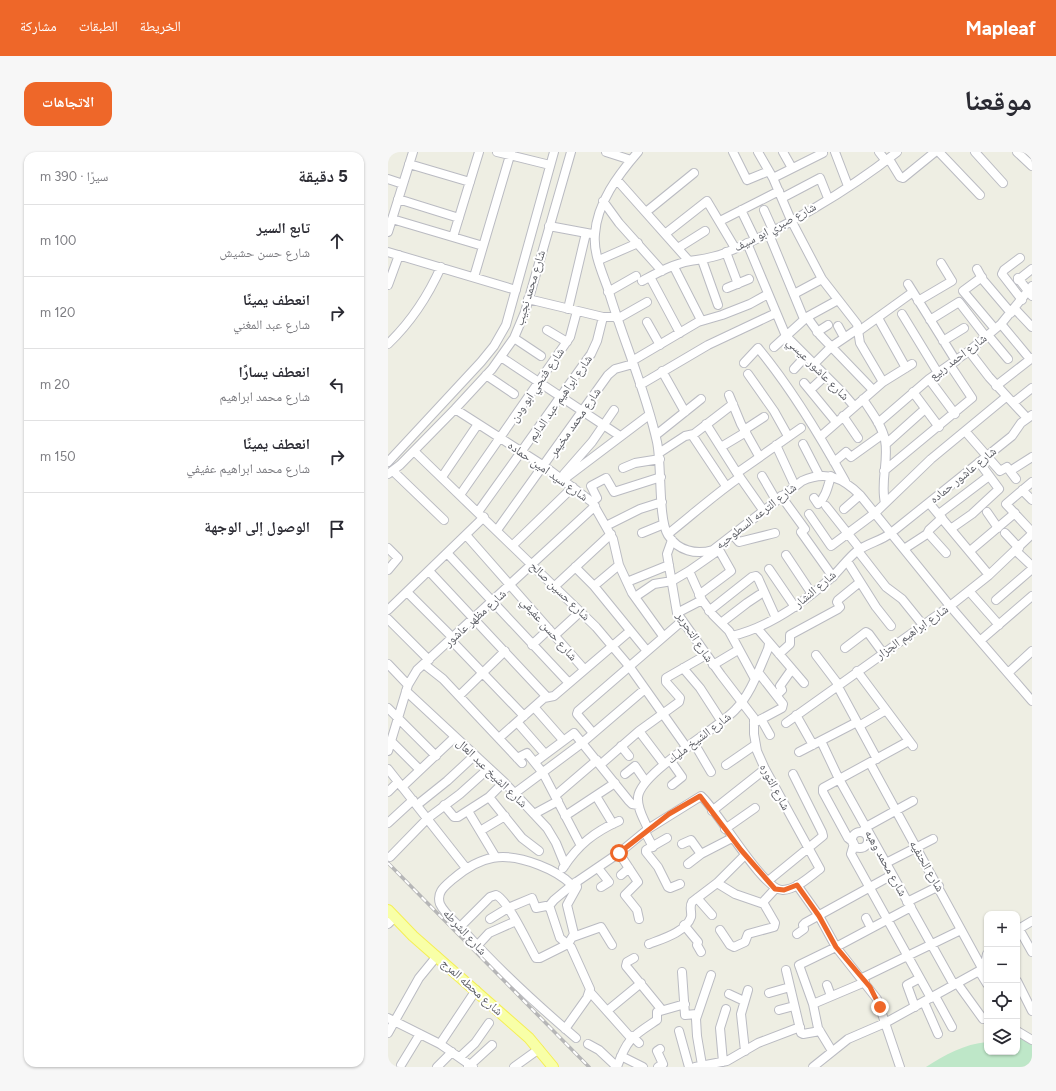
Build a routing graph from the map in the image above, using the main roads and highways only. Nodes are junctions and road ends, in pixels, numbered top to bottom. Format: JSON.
{"nodes":[{"id":1,"x":390,"y":917,"type":"edge"},
{"id":2,"x":553,"y":1067,"type":"edge"}],
"edges":[{"from":1,"to":2,"type":"main road","name":"شارع محطه المرج"}]}
